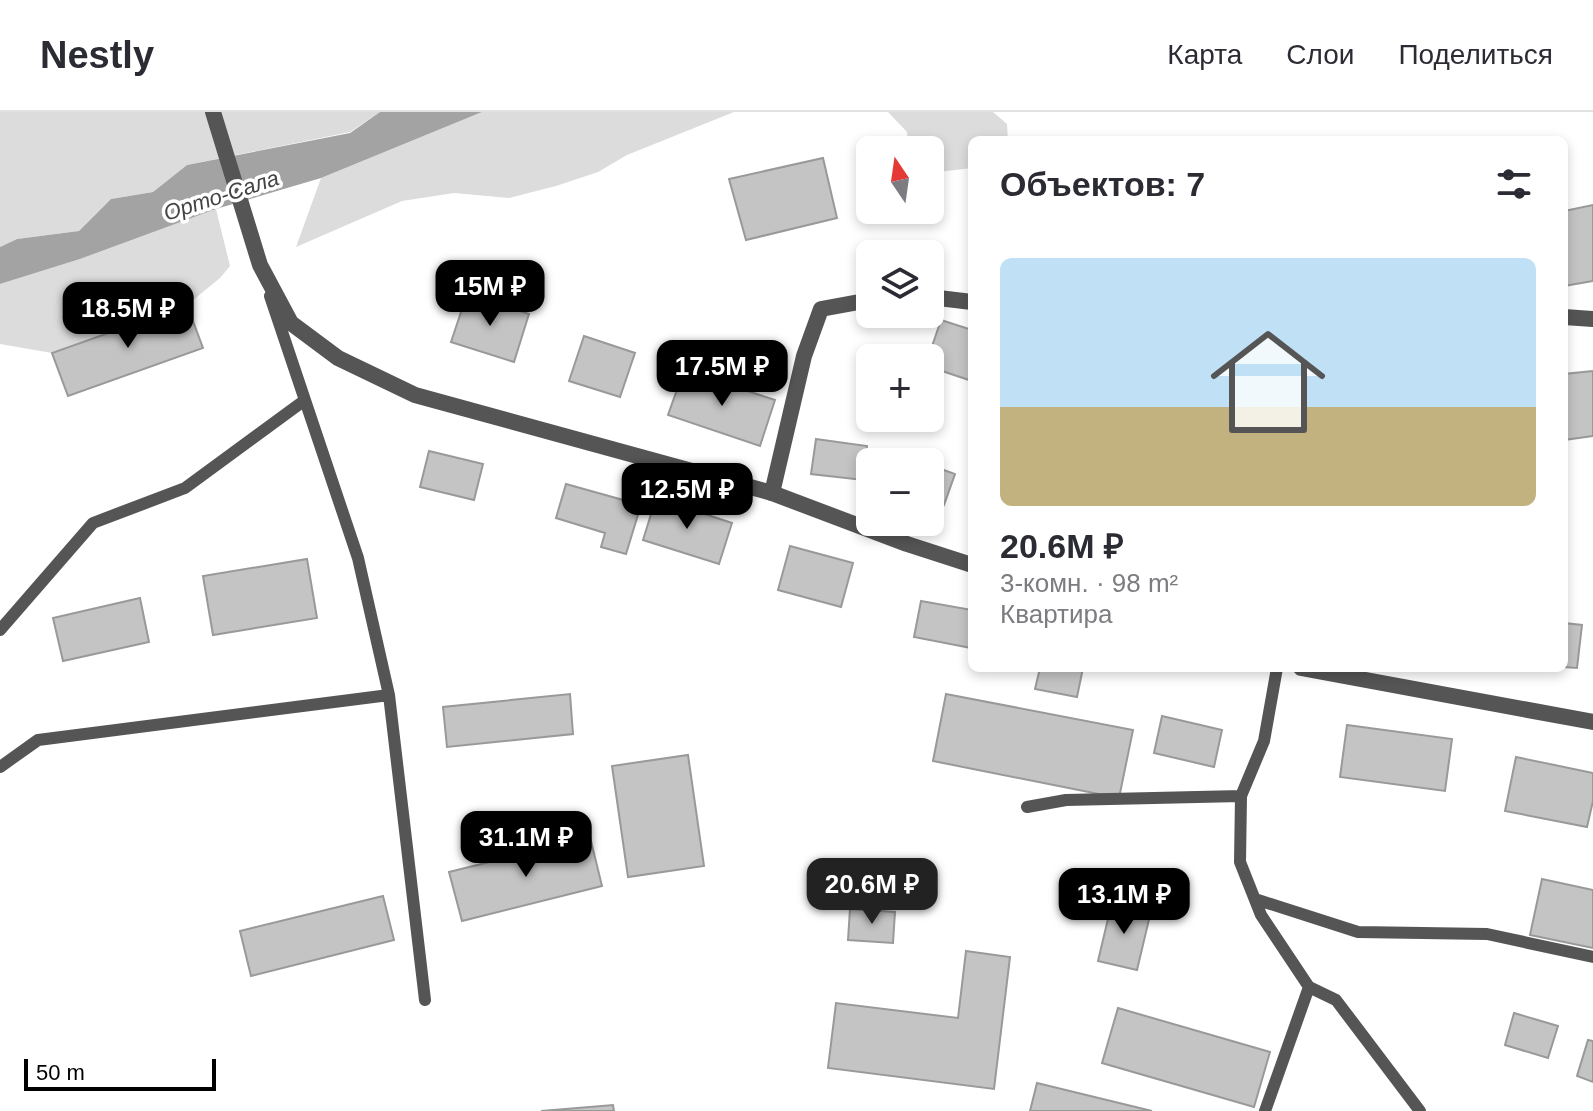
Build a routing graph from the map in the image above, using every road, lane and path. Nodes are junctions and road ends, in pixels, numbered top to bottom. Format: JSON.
{"nodes":[{"id":1,"x":215,"y":119,"type":"edge"},
{"id":2,"x":260,"y":265,"type":"junction"},
{"id":3,"x":944,"y":299,"type":"edge"},
{"id":4,"x":968,"y":302,"type":"edge"},
{"id":5,"x":856,"y":303,"type":"edge"},
{"id":6,"x":1568,"y":317,"type":"edge"},
{"id":7,"x":1593,"y":319,"type":"edge"},
{"id":8,"x":305,"y":400,"type":"junction"},
{"id":9,"x":772,"y":493,"type":"junction"},
{"id":10,"x":968,"y":564,"type":"edge"},
{"id":11,"x":0,"y":630,"type":"edge"},
{"id":12,"x":1276,"y":672,"type":"edge"},
{"id":13,"x":1323,"y":672,"type":"edge"},
{"id":14,"x":389,"y":695,"type":"junction"},
{"id":15,"x":1593,"y":722,"type":"edge"},
{"id":16,"x":0,"y":767,"type":"edge"},
{"id":17,"x":1241,"y":796,"type":"junction"},
{"id":18,"x":1027,"y":807,"type":"dead end"},
{"id":19,"x":1255,"y":899,"type":"junction"},
{"id":20,"x":1593,"y":957,"type":"edge"},
{"id":21,"x":1309,"y":987,"type":"junction"},
{"id":22,"x":425,"y":1000,"type":"dead end"},
{"id":23,"x":1265,"y":1111,"type":"edge"},
{"id":24,"x":1420,"y":1111,"type":"edge"}],
"edges":[{"from":1,"to":2,"type":"street"},
{"from":2,"to":8,"type":"lane"},
{"from":2,"to":9,"type":"street"},
{"from":3,"to":4,"type":"street"},
{"from":5,"to":9,"type":"street"},
{"from":6,"to":7,"type":"street"},
{"from":8,"to":11,"type":"lane"},
{"from":8,"to":14,"type":"lane"},
{"from":9,"to":10,"type":"street"},
{"from":12,"to":17,"type":"lane"},
{"from":13,"to":15,"type":"street"},
{"from":14,"to":16,"type":"lane"},
{"from":14,"to":22,"type":"lane"},
{"from":17,"to":18,"type":"lane"},
{"from":17,"to":19,"type":"lane"},
{"from":19,"to":20,"type":"lane"},
{"from":19,"to":21,"type":"lane"},
{"from":21,"to":23,"type":"lane"},
{"from":21,"to":24,"type":"lane"}]}
